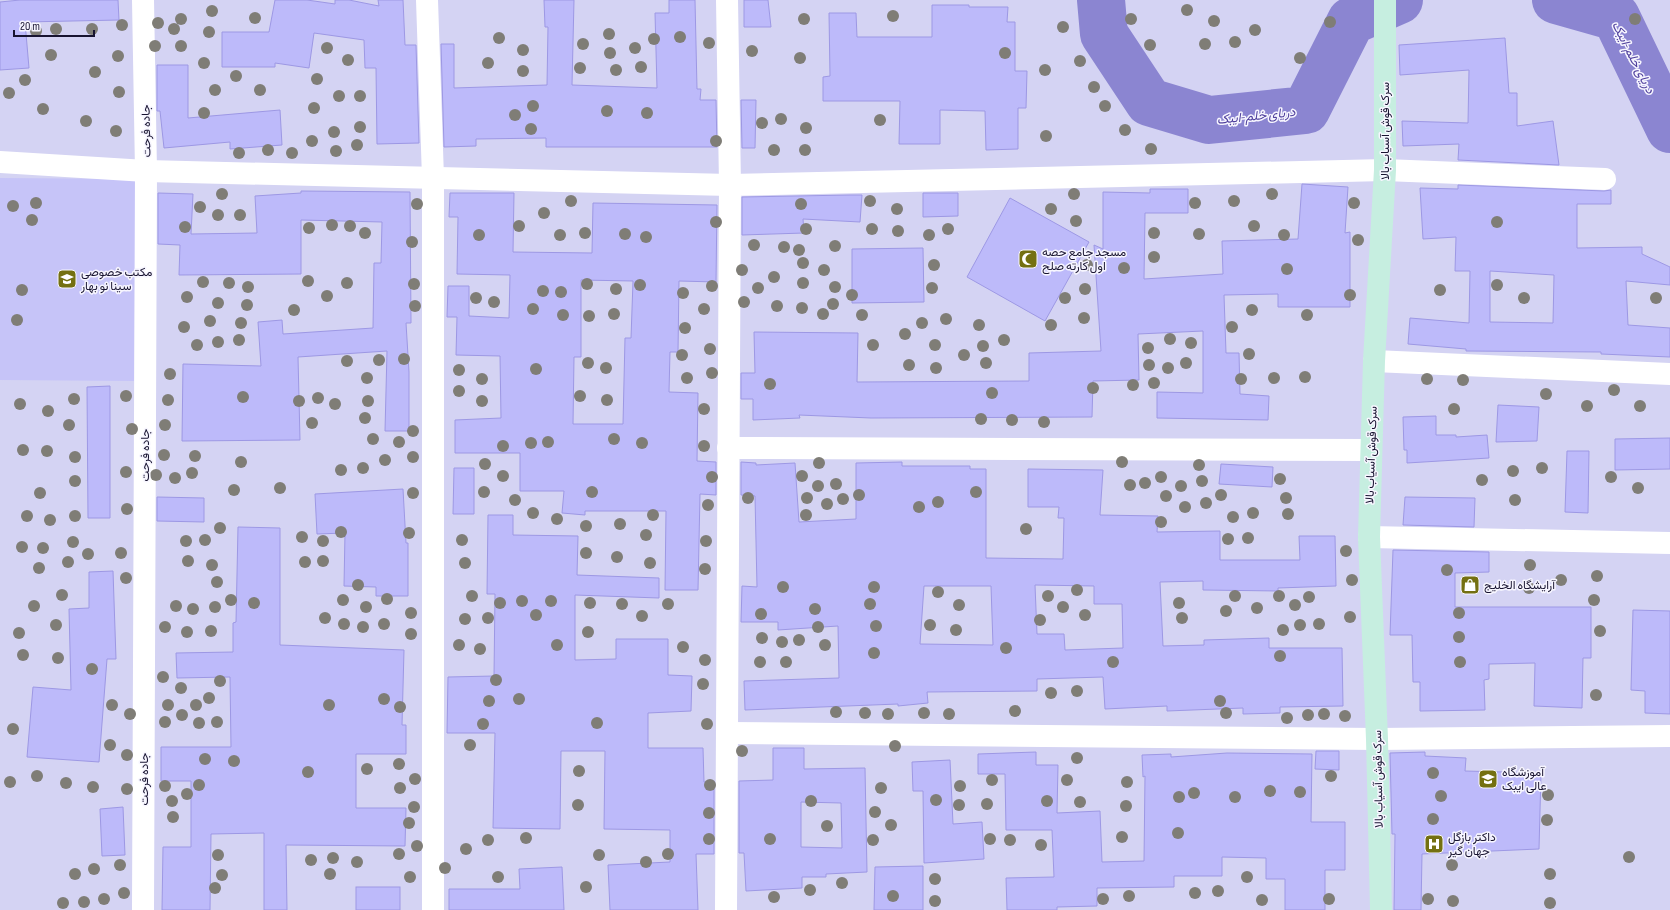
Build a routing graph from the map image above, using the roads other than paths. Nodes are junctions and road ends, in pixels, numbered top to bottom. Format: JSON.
{"nodes":[{"id":1,"x":143,"y":0,"type":"edge"},
{"id":2,"x":427,"y":0,"type":"edge"},
{"id":3,"x":727,"y":0,"type":"edge"},
{"id":4,"x":1385,"y":0,"type":"edge"},
{"id":5,"x":0,"y":162,"type":"edge"},
{"id":6,"x":1385,"y":170,"type":"junction"},
{"id":7,"x":146,"y":171,"type":"junction"},
{"id":8,"x":433,"y":178,"type":"junction"},
{"id":9,"x":1606,"y":179,"type":"dead end"},
{"id":10,"x":730,"y":186,"type":"junction"},
{"id":11,"x":1374,"y":361,"type":"junction"},
{"id":12,"x":1670,"y":374,"type":"edge"},
{"id":13,"x":728,"y":448,"type":"junction"},
{"id":14,"x":1370,"y":450,"type":"junction"},
{"id":15,"x":1369,"y":537,"type":"junction"},
{"id":16,"x":1670,"y":543,"type":"edge"},
{"id":17,"x":727,"y":733,"type":"junction"},
{"id":18,"x":1670,"y":736,"type":"edge"},
{"id":19,"x":1377,"y":739,"type":"junction"},
{"id":20,"x":143,"y":910,"type":"edge"},
{"id":21,"x":433,"y":910,"type":"edge"},
{"id":22,"x":726,"y":910,"type":"edge"},
{"id":23,"x":1381,"y":910,"type":"edge"}],
"edges":[{"from":1,"to":7,"type":"street","name":"جاده فرحت"},
{"from":2,"to":8,"type":"street"},
{"from":3,"to":10,"type":"street"},
{"from":4,"to":6,"type":"street","name":"سرک قوش آسیاب بالا"},
{"from":5,"to":7,"type":"street"},
{"from":6,"to":9,"type":"street"},
{"from":6,"to":10,"type":"street"},
{"from":6,"to":11,"type":"street","name":"سرک قوش آسیاب بالا"},
{"from":7,"to":8,"type":"street"},
{"from":7,"to":20,"type":"street","name":"جاده فرحت"},
{"from":8,"to":10,"type":"street"},
{"from":8,"to":21,"type":"street"},
{"from":10,"to":13,"type":"street"},
{"from":11,"to":12,"type":"street"},
{"from":11,"to":14,"type":"street","name":"سرک قوش آسیاب بالا"},
{"from":13,"to":14,"type":"street"},
{"from":13,"to":17,"type":"street"},
{"from":14,"to":15,"type":"street","name":"سرک قوش آسیاب بالا"},
{"from":15,"to":16,"type":"street"},
{"from":15,"to":19,"type":"street","name":"سرک قوش آسیاب بالا"},
{"from":17,"to":19,"type":"street"},
{"from":17,"to":22,"type":"street"},
{"from":18,"to":19,"type":"street"},
{"from":19,"to":23,"type":"street","name":"سرک قوش آسیاب بالا"}]}
